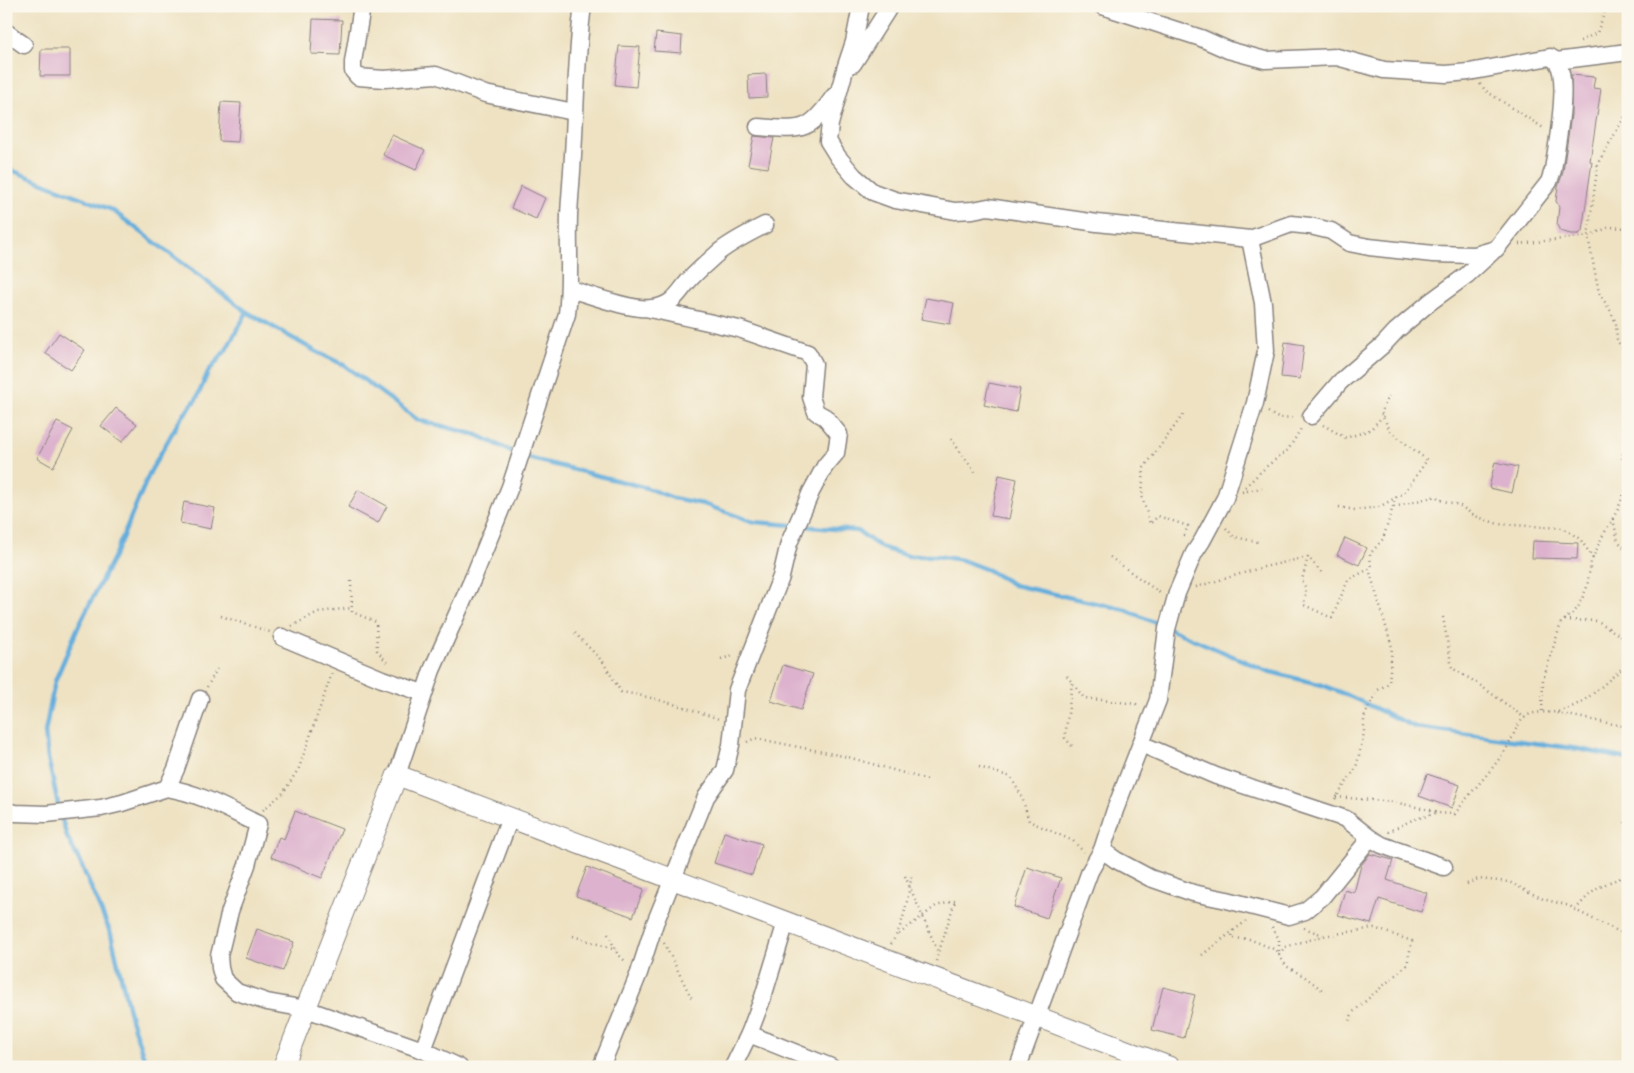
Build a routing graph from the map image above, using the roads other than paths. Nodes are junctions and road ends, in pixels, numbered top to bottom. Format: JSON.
{"nodes":[{"id":1,"x":362,"y":6,"type":"edge"},
{"id":2,"x":583,"y":6,"type":"edge"},
{"id":3,"x":861,"y":6,"type":"edge"},
{"id":4,"x":890,"y":6,"type":"edge"},
{"id":5,"x":1102,"y":6,"type":"edge"},
{"id":6,"x":6,"y":32,"type":"edge"},
{"id":7,"x":24,"y":45,"type":"dead end"},
{"id":8,"x":1628,"y":52,"type":"edge"},
{"id":9,"x":1556,"y":61,"type":"junction"},
{"id":10,"x":840,"y":86,"type":"junction"},
{"id":11,"x":574,"y":112,"type":"junction"},
{"id":12,"x":808,"y":125,"type":"junction"},
{"id":13,"x":758,"y":127,"type":"dead end"},
{"id":14,"x":830,"y":128,"type":"junction"},
{"id":15,"x":765,"y":225,"type":"dead end"},
{"id":16,"x":1250,"y":239,"type":"junction"},
{"id":17,"x":1496,"y":249,"type":"junction"},
{"id":18,"x":570,"y":289,"type":"junction"},
{"id":19,"x":650,"y":309,"type":"junction"},
{"id":20,"x":1311,"y":416,"type":"road end"},
{"id":21,"x":282,"y":636,"type":"dead end"},
{"id":22,"x":423,"y":693,"type":"junction"},
{"id":23,"x":200,"y":699,"type":"road end"},
{"id":24,"x":1141,"y":744,"type":"junction"},
{"id":25,"x":397,"y":775,"type":"junction"},
{"id":26,"x":167,"y":788,"type":"junction"},
{"id":27,"x":6,"y":811,"type":"edge"},
{"id":28,"x":510,"y":818,"type":"junction"},
{"id":29,"x":1377,"y":837,"type":"junction"},
{"id":30,"x":1102,"y":850,"type":"junction"},
{"id":31,"x":1444,"y":867,"type":"dead end"},
{"id":32,"x":674,"y":880,"type":"junction"},
{"id":33,"x":786,"y":922,"type":"junction"},
{"id":34,"x":306,"y":1008,"type":"junction"},
{"id":35,"x":1036,"y":1016,"type":"junction"},
{"id":36,"x":749,"y":1034,"type":"junction"},
{"id":37,"x":422,"y":1050,"type":"junction"},
{"id":38,"x":283,"y":1067,"type":"edge"},
{"id":39,"x":459,"y":1067,"type":"edge"},
{"id":40,"x":601,"y":1067,"type":"edge"},
{"id":41,"x":734,"y":1067,"type":"edge"},
{"id":42,"x":831,"y":1067,"type":"edge"},
{"id":43,"x":1018,"y":1067,"type":"edge"},
{"id":44,"x":1170,"y":1067,"type":"edge"}],
"edges":[{"from":1,"to":11,"type":"street"},
{"from":2,"to":11,"type":"street"},
{"from":3,"to":10,"type":"street"},
{"from":4,"to":10,"type":"street"},
{"from":5,"to":9,"type":"street"},
{"from":6,"to":7,"type":"street"},
{"from":8,"to":9,"type":"street"},
{"from":9,"to":17,"type":"street"},
{"from":10,"to":12,"type":"street"},
{"from":10,"to":14,"type":"street"},
{"from":11,"to":18,"type":"street"},
{"from":12,"to":13,"type":"street"},
{"from":12,"to":14,"type":"street"},
{"from":14,"to":16,"type":"street"},
{"from":15,"to":19,"type":"street"},
{"from":16,"to":17,"type":"street"},
{"from":16,"to":24,"type":"street"},
{"from":17,"to":20,"type":"street"},
{"from":18,"to":19,"type":"street"},
{"from":18,"to":22,"type":"street"},
{"from":19,"to":32,"type":"street"},
{"from":21,"to":22,"type":"street"},
{"from":22,"to":25,"type":"street"},
{"from":23,"to":26,"type":"street"},
{"from":24,"to":29,"type":"street"},
{"from":24,"to":30,"type":"street"},
{"from":25,"to":28,"type":"street"},
{"from":25,"to":34,"type":"street"},
{"from":26,"to":27,"type":"street"},
{"from":26,"to":34,"type":"street"},
{"from":28,"to":32,"type":"street"},
{"from":28,"to":37,"type":"street"},
{"from":29,"to":30,"type":"street"},
{"from":29,"to":31,"type":"street"},
{"from":30,"to":35,"type":"street"},
{"from":32,"to":33,"type":"street"},
{"from":32,"to":40,"type":"street"},
{"from":33,"to":35,"type":"street"},
{"from":33,"to":36,"type":"street"},
{"from":34,"to":37,"type":"street"},
{"from":34,"to":38,"type":"street"},
{"from":35,"to":43,"type":"street"},
{"from":35,"to":44,"type":"street"},
{"from":36,"to":41,"type":"street"},
{"from":36,"to":42,"type":"street"},
{"from":37,"to":39,"type":"street"}]}
